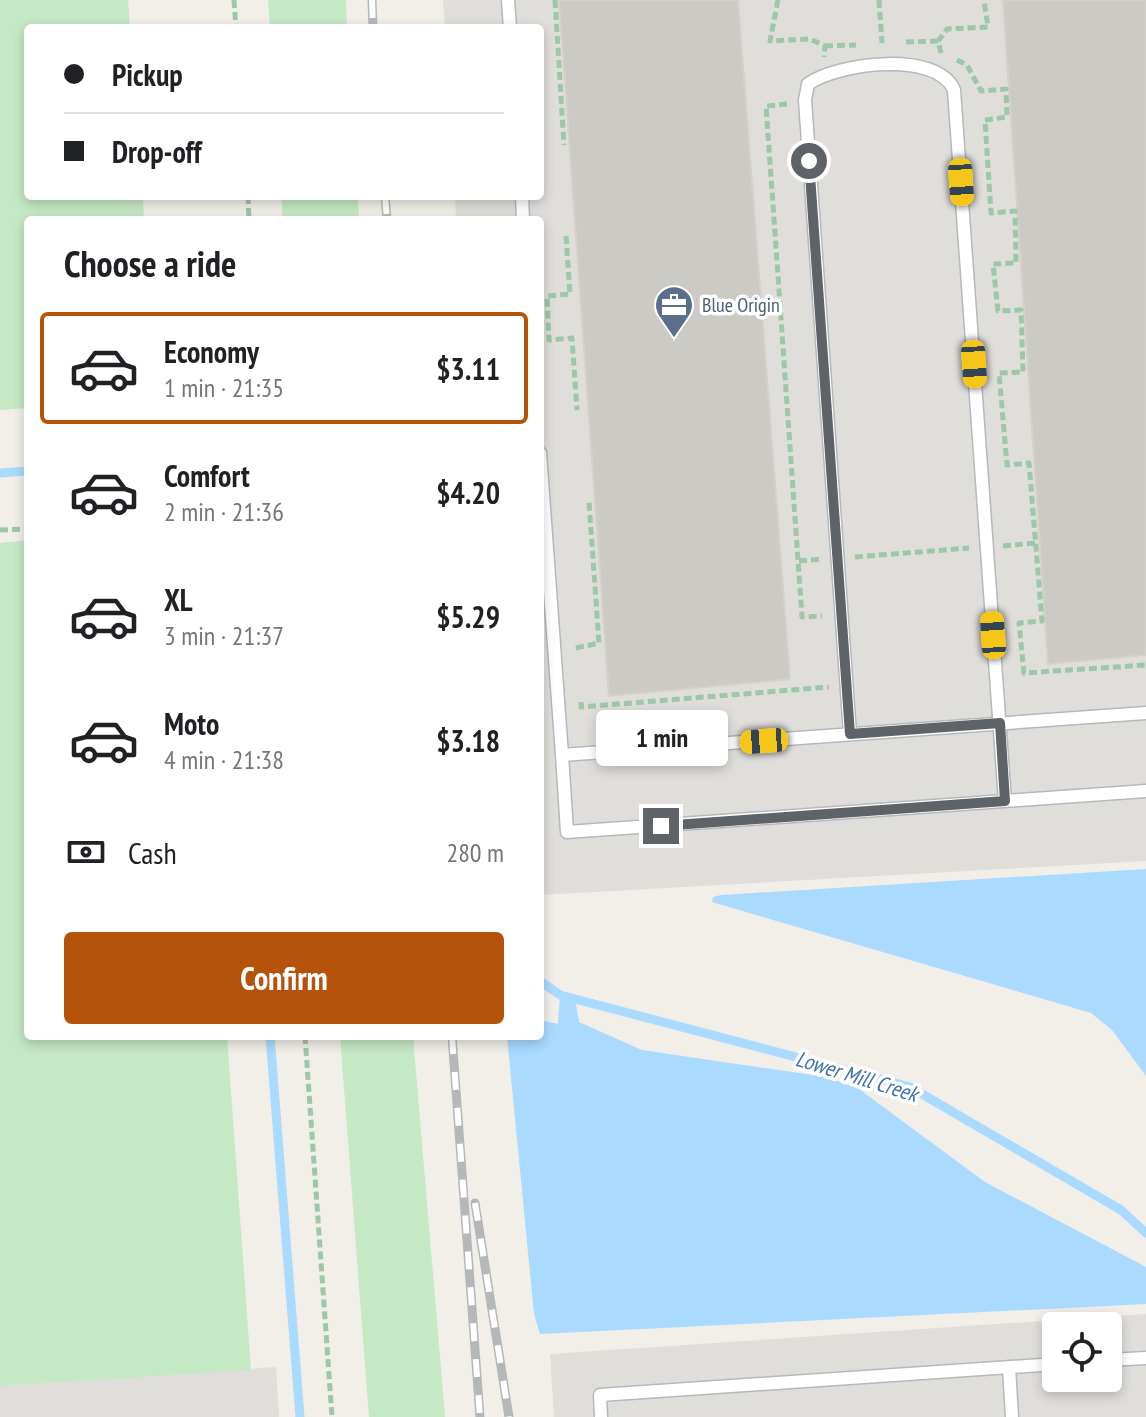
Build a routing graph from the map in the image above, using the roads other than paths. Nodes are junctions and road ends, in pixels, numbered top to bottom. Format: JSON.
{"nodes":[{"id":1,"x":508,"y":0,"type":"edge"},
{"id":2,"x":510,"y":24,"type":"edge"},
{"id":3,"x":544,"y":508,"type":"edge"},
{"id":4,"x":1146,"y":713,"type":"edge"},
{"id":5,"x":1000,"y":723,"type":"junction"},
{"id":6,"x":850,"y":734,"type":"junction"},
{"id":7,"x":562,"y":755,"type":"junction"},
{"id":8,"x":1146,"y":791,"type":"edge"},
{"id":9,"x":1005,"y":801,"type":"junction"},
{"id":10,"x":1146,"y":1358,"type":"edge"},
{"id":11,"x":1122,"y":1359,"type":"edge"},
{"id":12,"x":1042,"y":1365,"type":"edge"},
{"id":13,"x":1009,"y":1367,"type":"junction"},
{"id":14,"x":601,"y":1417,"type":"edge"},
{"id":15,"x":1012,"y":1417,"type":"edge"}],
"edges":[{"from":1,"to":2,"type":"lane"},
{"from":3,"to":7,"type":"lane"},
{"from":4,"to":5,"type":"lane"},
{"from":5,"to":6,"type":"lane"},
{"from":5,"to":6,"type":"lane"},
{"from":5,"to":9,"type":"lane"},
{"from":6,"to":7,"type":"lane"},
{"from":7,"to":9,"type":"lane"},
{"from":8,"to":9,"type":"lane"},
{"from":10,"to":11,"type":"lane"},
{"from":12,"to":13,"type":"lane"},
{"from":13,"to":14,"type":"lane"},
{"from":13,"to":15,"type":"lane"}]}
